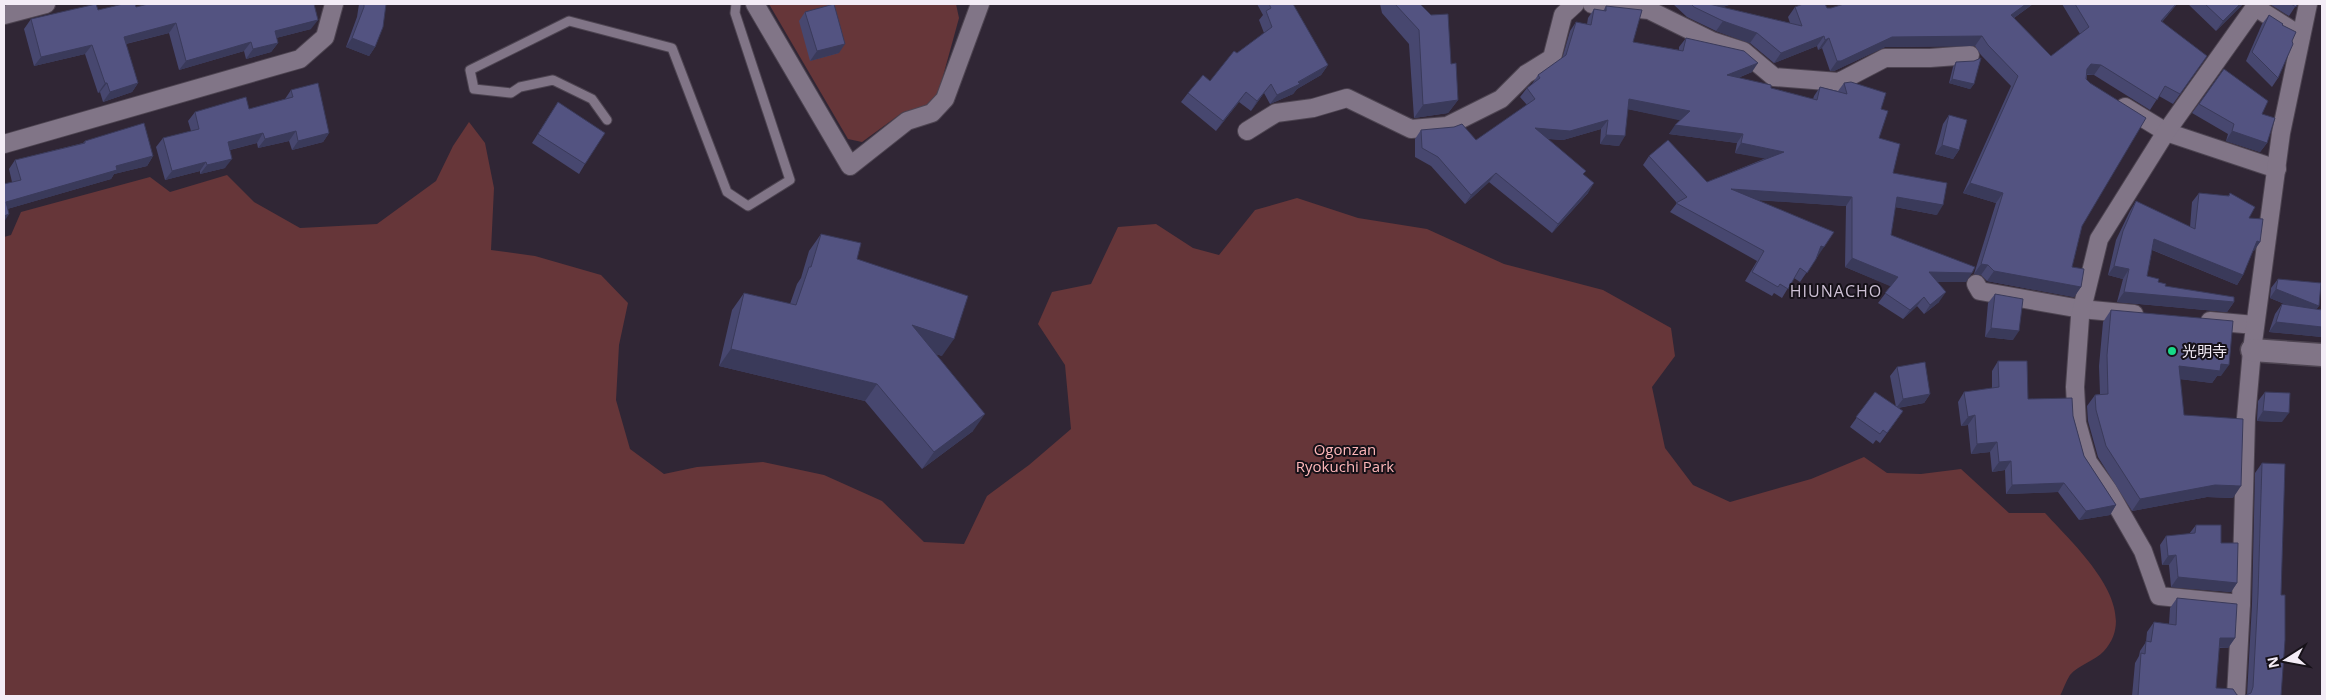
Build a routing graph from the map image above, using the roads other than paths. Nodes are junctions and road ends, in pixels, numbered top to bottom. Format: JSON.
{"nodes":[{"id":1,"x":46,"y":4,"type":"edge"},
{"id":2,"x":334,"y":4,"type":"edge"},
{"id":3,"x":736,"y":4,"type":"edge"},
{"id":4,"x":755,"y":4,"type":"edge"},
{"id":5,"x":980,"y":4,"type":"edge"},
{"id":6,"x":1575,"y":4,"type":"edge"},
{"id":7,"x":1592,"y":4,"type":"edge"},
{"id":8,"x":2308,"y":4,"type":"edge"},
{"id":9,"x":4,"y":16,"type":"edge"},
{"id":10,"x":2301,"y":36,"type":"junction"},
{"id":11,"x":1970,"y":54,"type":"dead end"},
{"id":12,"x":2112,"y":99,"type":"edge"},
{"id":13,"x":606,"y":120,"type":"dead end"},
{"id":14,"x":1247,"y":130,"type":"dead end"},
{"id":15,"x":2166,"y":132,"type":"junction"},
{"id":16,"x":4,"y":144,"type":"edge"},
{"id":17,"x":2277,"y":169,"type":"junction"},
{"id":18,"x":1976,"y":284,"type":"dead end"},
{"id":19,"x":2082,"y":309,"type":"junction"},
{"id":20,"x":2149,"y":315,"type":"edge"},
{"id":21,"x":2197,"y":320,"type":"edge"},
{"id":22,"x":2255,"y":325,"type":"junction"},
{"id":23,"x":2252,"y":350,"type":"junction"},
{"id":24,"x":2322,"y":355,"type":"edge"},
{"id":25,"x":2241,"y":604,"type":"junction"},
{"id":26,"x":2236,"y":696,"type":"edge"}],
"edges":[{"from":1,"to":9,"type":"street"},
{"from":2,"to":16,"type":"street"},
{"from":3,"to":13,"type":"lane"},
{"from":4,"to":5,"type":"street"},
{"from":6,"to":14,"type":"street"},
{"from":7,"to":11,"type":"street"},
{"from":8,"to":10,"type":"street"},
{"from":10,"to":15,"type":"street"},
{"from":10,"to":17,"type":"street"},
{"from":12,"to":15,"type":"street"},
{"from":15,"to":17,"type":"street"},
{"from":15,"to":19,"type":"street"},
{"from":17,"to":22,"type":"street"},
{"from":18,"to":19,"type":"street"},
{"from":19,"to":20,"type":"street"},
{"from":19,"to":25,"type":"street"},
{"from":21,"to":22,"type":"street"},
{"from":22,"to":23,"type":"street"},
{"from":23,"to":24,"type":"street"},
{"from":23,"to":25,"type":"street"},
{"from":25,"to":26,"type":"street"}]}
